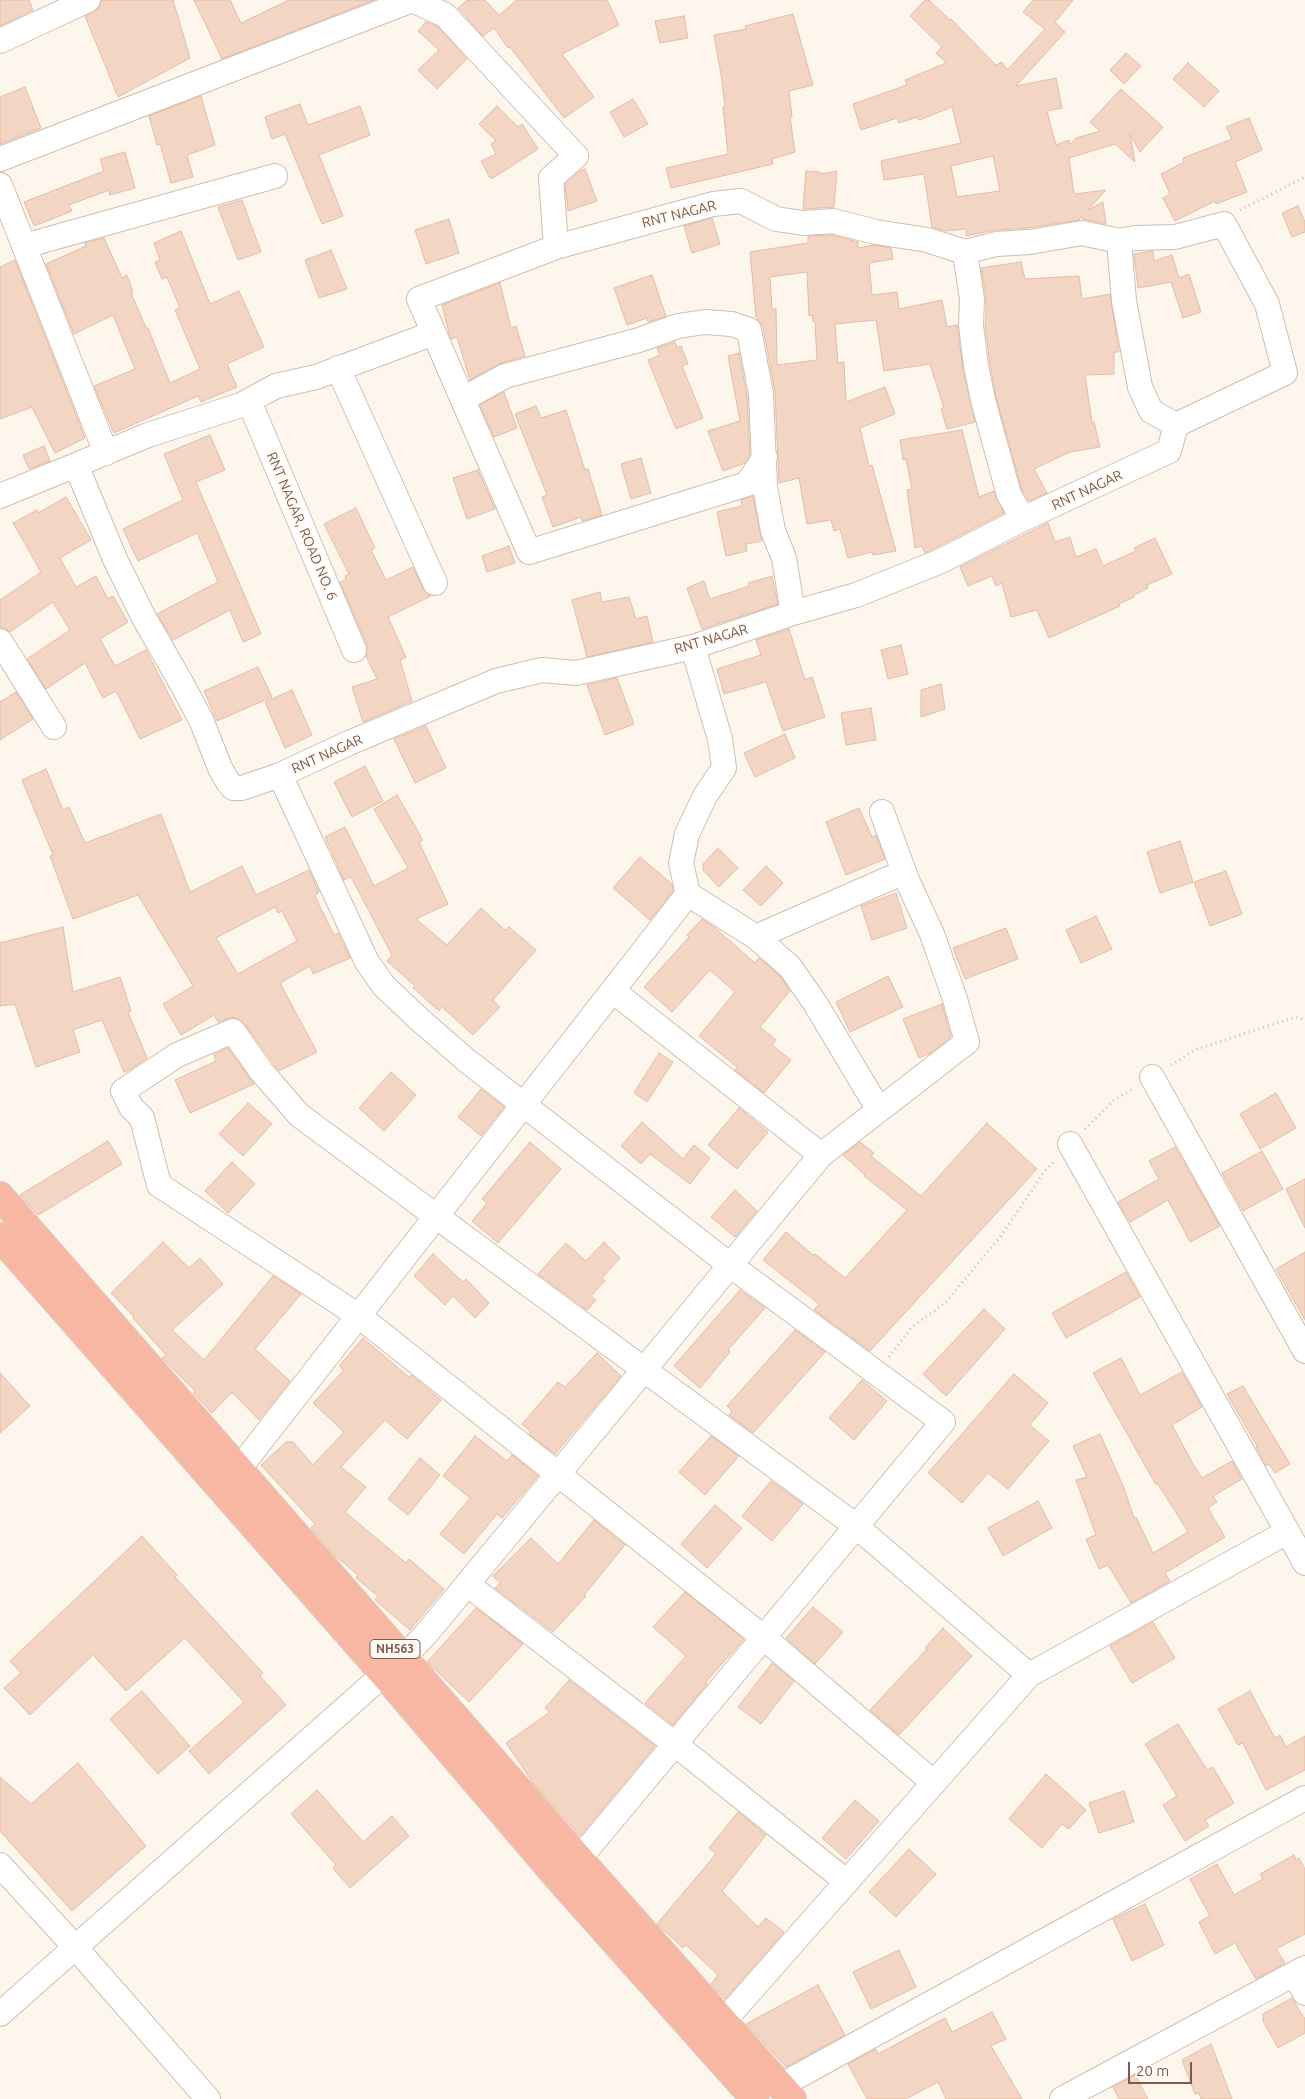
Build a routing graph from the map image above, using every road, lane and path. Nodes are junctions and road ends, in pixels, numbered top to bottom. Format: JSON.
{"nodes":[{"id":1,"x":88,"y":0,"type":"edge"},
{"id":2,"x":0,"y":41,"type":"edge"},
{"id":3,"x":0,"y":159,"type":"edge"},
{"id":4,"x":275,"y":176,"type":"dead end"},
{"id":5,"x":0,"y":185,"type":"edge"},
{"id":6,"x":1120,"y":241,"type":"junction"},
{"id":7,"x":24,"y":246,"type":"junction"},
{"id":8,"x":556,"y":247,"type":"junction"},
{"id":9,"x":965,"y":252,"type":"junction"},
{"id":10,"x":434,"y":333,"type":"junction"},
{"id":11,"x":338,"y":368,"type":"junction"},
{"id":12,"x":463,"y":398,"type":"junction"},
{"id":13,"x":249,"y":402,"type":"junction"},
{"id":14,"x":1176,"y":425,"type":"junction"},
{"id":15,"x":106,"y":453,"type":"junction"},
{"id":16,"x":765,"y":457,"type":"junction"},
{"id":17,"x":76,"y":465,"type":"junction"},
{"id":18,"x":0,"y":496,"type":"edge"},
{"id":19,"x":1023,"y":519,"type":"junction"},
{"id":20,"x":435,"y":583,"type":"dead end"},
{"id":21,"x":793,"y":613,"type":"junction"},
{"id":22,"x":0,"y":641,"type":"edge"},
{"id":23,"x":693,"y":647,"type":"junction"},
{"id":24,"x":354,"y":650,"type":"dead end"},
{"id":25,"x":54,"y":727,"type":"dead end"},
{"id":26,"x":280,"y":775,"type":"junction"},
{"id":27,"x":882,"y":812,"type":"dead end"},
{"id":28,"x":904,"y":872,"type":"junction"},
{"id":29,"x":688,"y":894,"type":"junction"},
{"id":30,"x":756,"y":937,"type":"junction"},
{"id":31,"x":613,"y":991,"type":"junction"},
{"id":32,"x":1152,"y":1077,"type":"dead end"},
{"id":33,"x":524,"y":1105,"type":"junction"},
{"id":34,"x":880,"y":1110,"type":"junction"},
{"id":35,"x":1070,"y":1144,"type":"dead end"},
{"id":36,"x":821,"y":1155,"type":"junction"},
{"id":37,"x":0,"y":1196,"type":"edge"},
{"id":38,"x":436,"y":1216,"type":"junction"},
{"id":39,"x":2,"y":1245,"type":"edge"},
{"id":40,"x":730,"y":1265,"type":"junction"},
{"id":41,"x":359,"y":1316,"type":"junction"},
{"id":42,"x":1305,"y":1351,"type":"edge"},
{"id":43,"x":644,"y":1370,"type":"junction"},
{"id":44,"x":238,"y":1470,"type":"junction"},
{"id":45,"x":558,"y":1473,"type":"junction"},
{"id":46,"x":856,"y":1526,"type":"junction"},
{"id":47,"x":1288,"y":1532,"type":"junction"},
{"id":48,"x":1305,"y":1563,"type":"edge"},
{"id":49,"x":467,"y":1584,"type":"junction"},
{"id":50,"x":764,"y":1637,"type":"junction"},
{"id":51,"x":394,"y":1666,"type":"junction"},
{"id":52,"x":1028,"y":1675,"type":"junction"},
{"id":53,"x":674,"y":1744,"type":"junction"},
{"id":54,"x":934,"y":1782,"type":"junction"},
{"id":55,"x":1305,"y":1798,"type":"edge"},
{"id":56,"x":579,"y":1859,"type":"junction"},
{"id":57,"x":0,"y":1866,"type":"edge"},
{"id":58,"x":847,"y":1882,"type":"junction"},
{"id":59,"x":76,"y":1947,"type":"junction"},
{"id":60,"x":1301,"y":1979,"type":"edge"},
{"id":61,"x":0,"y":2014,"type":"edge"},
{"id":62,"x":723,"y":2022,"type":"junction"},
{"id":63,"x":786,"y":2092,"type":"edge"},
{"id":64,"x":208,"y":2099,"type":"edge"},
{"id":65,"x":755,"y":2099,"type":"edge"},
{"id":66,"x":1062,"y":2099,"type":"edge"}],
"edges":[{"from":1,"to":2,"type":"street"},
{"from":3,"to":8,"type":"street"},
{"from":4,"to":7,"type":"street"},
{"from":5,"to":7,"type":"street"},
{"from":6,"to":9,"type":"street"},
{"from":6,"to":14,"type":"street"},
{"from":6,"to":14,"type":"street"},
{"from":7,"to":15,"type":"street"},
{"from":8,"to":9,"type":"street","name":"RNT NAGAR"},
{"from":8,"to":10,"type":"street","name":"RNT NAGAR"},
{"from":9,"to":19,"type":"street"},
{"from":10,"to":11,"type":"street"},
{"from":10,"to":12,"type":"street","name":"RNT NAGAR"},
{"from":11,"to":13,"type":"street"},
{"from":11,"to":20,"type":"street"},
{"from":12,"to":16,"type":"street"},
{"from":12,"to":16,"type":"street","name":"RNT NAGAR"},
{"from":13,"to":15,"type":"street"},
{"from":13,"to":24,"type":"street","name":"RNT NAGAR, ROAD NO. 6"},
{"from":14,"to":19,"type":"street","name":"RNT NAGAR"},
{"from":15,"to":17,"type":"street"},
{"from":16,"to":21,"type":"street"},
{"from":17,"to":18,"type":"street"},
{"from":17,"to":26,"type":"street","name":"RNT NAGAR"},
{"from":19,"to":21,"type":"street","name":"RNT NAGAR"},
{"from":21,"to":23,"type":"street","name":"RNT NAGAR"},
{"from":22,"to":25,"type":"street"},
{"from":23,"to":26,"type":"street","name":"RNT NAGAR"},
{"from":23,"to":29,"type":"street"},
{"from":26,"to":33,"type":"street"},
{"from":27,"to":28,"type":"street"},
{"from":28,"to":30,"type":"street"},
{"from":28,"to":34,"type":"street"},
{"from":29,"to":30,"type":"street"},
{"from":29,"to":31,"type":"street"},
{"from":30,"to":34,"type":"street"},
{"from":31,"to":33,"type":"street"},
{"from":31,"to":36,"type":"street"},
{"from":32,"to":42,"type":"street"},
{"from":33,"to":38,"type":"street"},
{"from":33,"to":40,"type":"street"},
{"from":34,"to":36,"type":"street"},
{"from":35,"to":47,"type":"street"},
{"from":36,"to":40,"type":"street"},
{"from":37,"to":44,"type":"highway","number":"NH563"},
{"from":38,"to":41,"type":"street"},
{"from":38,"to":41,"type":"street"},
{"from":38,"to":43,"type":"street"},
{"from":39,"to":51,"type":"highway","number":"NH563"},
{"from":40,"to":43,"type":"street"},
{"from":40,"to":46,"type":"street"},
{"from":41,"to":44,"type":"street"},
{"from":41,"to":45,"type":"street"},
{"from":43,"to":45,"type":"street"},
{"from":43,"to":46,"type":"street"},
{"from":44,"to":51,"type":"highway","number":"NH563"},
{"from":45,"to":49,"type":"street"},
{"from":45,"to":50,"type":"street"},
{"from":46,"to":50,"type":"street"},
{"from":46,"to":52,"type":"street"},
{"from":47,"to":48,"type":"street"},
{"from":47,"to":52,"type":"street"},
{"from":49,"to":51,"type":"street"},
{"from":49,"to":53,"type":"street"},
{"from":50,"to":53,"type":"street"},
{"from":50,"to":54,"type":"street"},
{"from":51,"to":56,"type":"highway","number":"NH563"},
{"from":51,"to":59,"type":"street"},
{"from":51,"to":65,"type":"highway","number":"NH563"},
{"from":52,"to":54,"type":"street"},
{"from":53,"to":56,"type":"street"},
{"from":53,"to":58,"type":"street"},
{"from":54,"to":58,"type":"street"},
{"from":55,"to":63,"type":"street"},
{"from":56,"to":62,"type":"highway","number":"NH563"},
{"from":57,"to":59,"type":"street"},
{"from":58,"to":62,"type":"street"},
{"from":59,"to":61,"type":"street"},
{"from":59,"to":64,"type":"street"},
{"from":60,"to":66,"type":"street"},
{"from":62,"to":63,"type":"highway","number":"NH563"}]}
